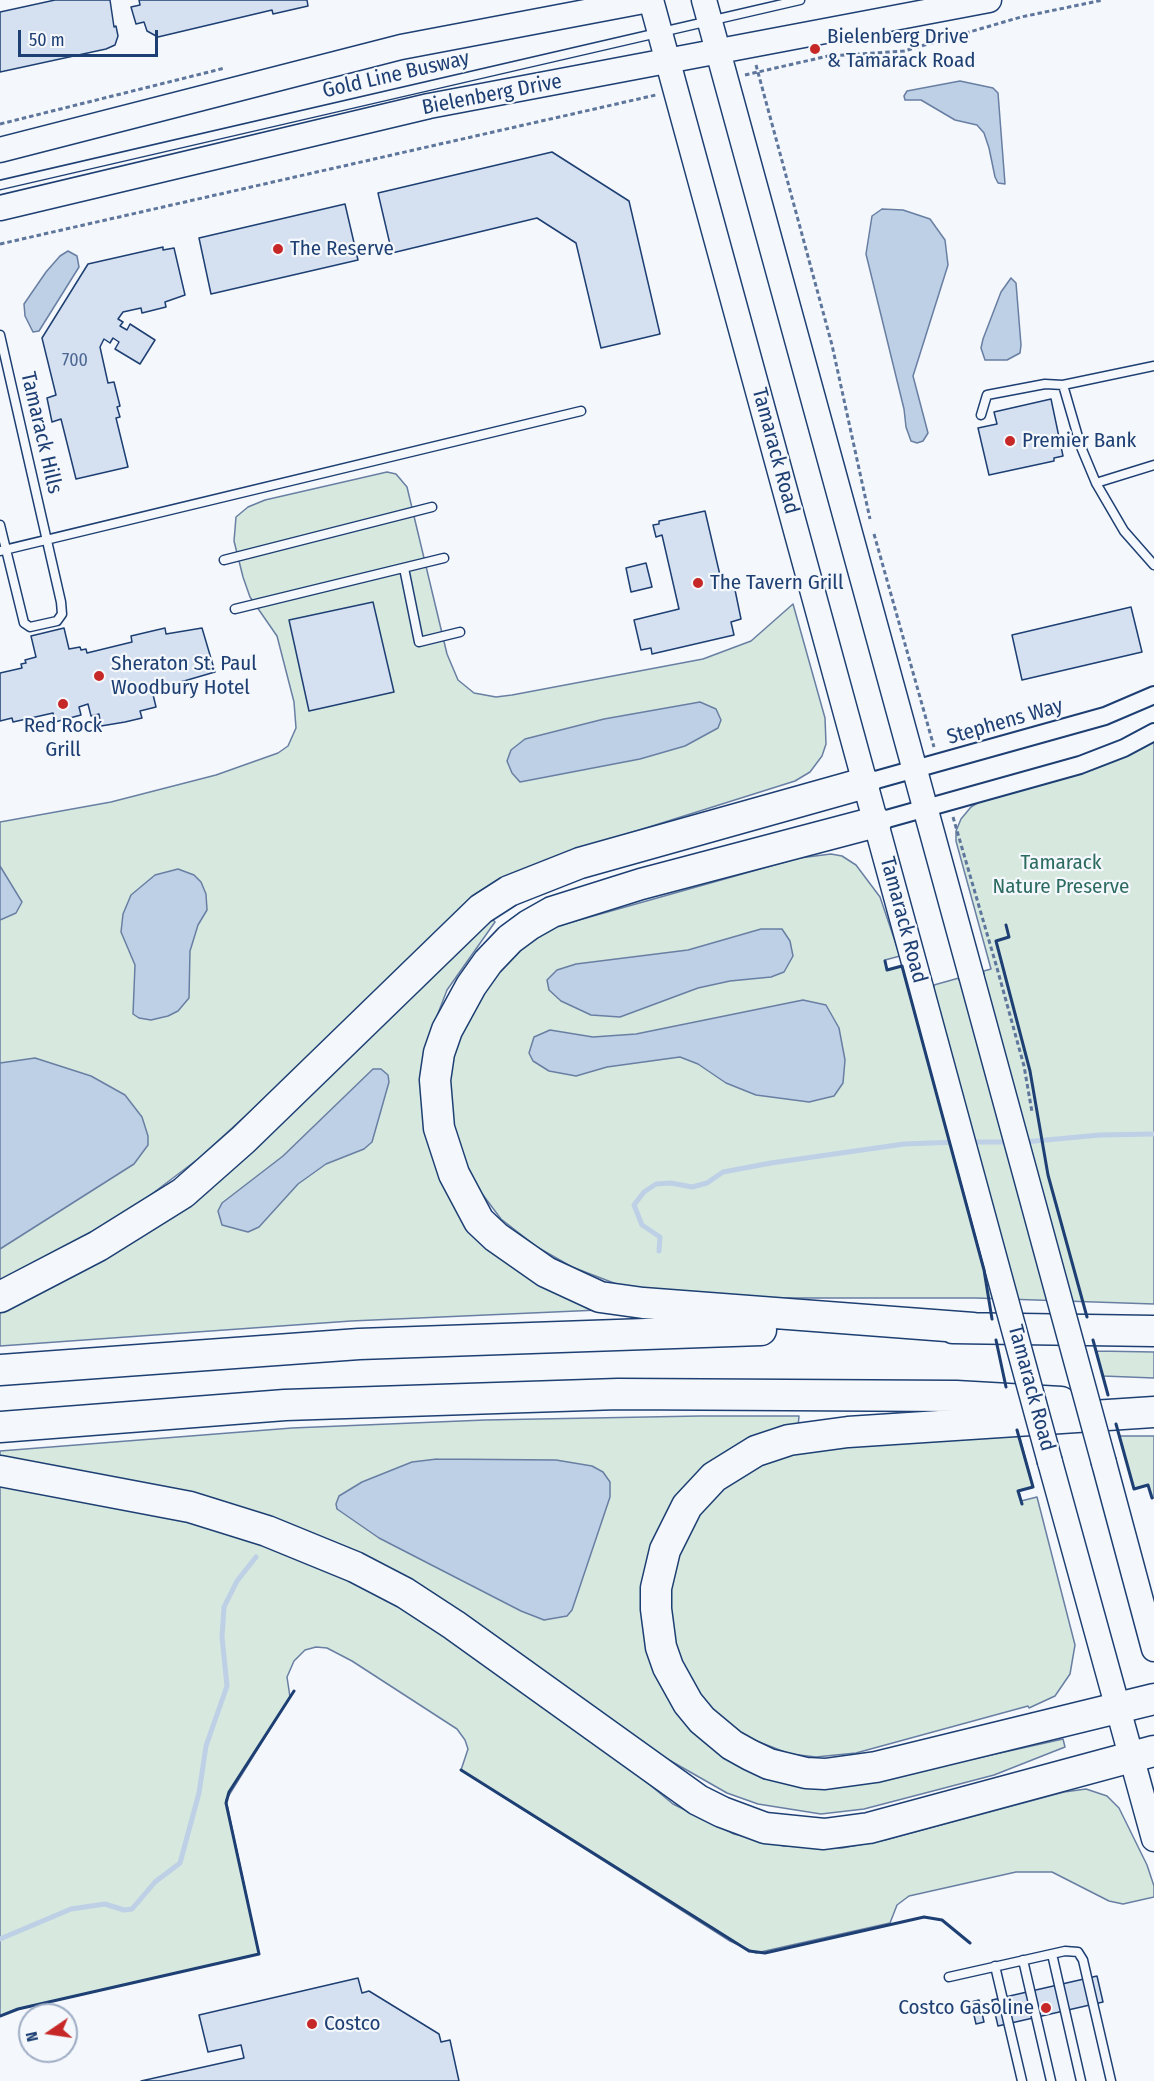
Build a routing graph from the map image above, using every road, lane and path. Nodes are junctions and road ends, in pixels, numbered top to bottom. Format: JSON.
{"nodes":[{"id":1,"x":650,"y":0,"type":"edge"},
{"id":2,"x":800,"y":0,"type":"edge"},
{"id":3,"x":988,"y":0,"type":"edge"},
{"id":4,"x":1102,"y":0,"type":"edge"},
{"id":5,"x":706,"y":10,"type":"edge"},
{"id":6,"x":661,"y":32,"type":"junction"},
{"id":7,"x":718,"y":53,"type":"junction"},
{"id":8,"x":667,"y":62,"type":"junction"},
{"id":9,"x":759,"y":71,"type":"junction"},
{"id":10,"x":725,"y":79,"type":"junction"},
{"id":11,"x":676,"y":90,"type":"junction"},
{"id":12,"x":0,"y":150,"type":"edge"},
{"id":13,"x":0,"y":185,"type":"edge"},
{"id":14,"x":0,"y":208,"type":"edge"},
{"id":15,"x":0,"y":244,"type":"edge"},
{"id":16,"x":0,"y":335,"type":"edge"},
{"id":17,"x":1154,"y":366,"type":"edge"},
{"id":18,"x":1063,"y":385,"type":"junction"},
{"id":19,"x":581,"y":411,"type":"dead end"},
{"id":20,"x":981,"y":415,"type":"dead end"},
{"id":21,"x":1154,"y":464,"type":"edge"},
{"id":22,"x":1096,"y":483,"type":"junction"},
{"id":23,"x":432,"y":507,"type":"dead end"},
{"id":24,"x":0,"y":525,"type":"edge"},
{"id":25,"x":46,"y":538,"type":"junction"},
{"id":26,"x":3,"y":550,"type":"edge"},
{"id":27,"x":444,"y":558,"type":"dead end"},
{"id":28,"x":224,"y":560,"type":"dead end"},
{"id":29,"x":1154,"y":565,"type":"edge"},
{"id":30,"x":404,"y":568,"type":"junction"},
{"id":31,"x":235,"y":609,"type":"dead end"},
{"id":32,"x":460,"y":632,"type":"dead end"},
{"id":33,"x":1154,"y":695,"type":"edge"},
{"id":34,"x":1154,"y":732,"type":"edge"},
{"id":35,"x":938,"y":765,"type":"junction"},
{"id":36,"x":915,"y":771,"type":"junction"},
{"id":37,"x":865,"y":783,"type":"junction"},
{"id":38,"x":949,"y":803,"type":"junction"},
{"id":39,"x":925,"y":810,"type":"junction"},
{"id":40,"x":876,"y":822,"type":"junction"},
{"id":41,"x":997,"y":968,"type":"dead end"},
{"id":42,"x":0,"y":1297,"type":"edge"},
{"id":43,"x":973,"y":1328,"type":"junction"},
{"id":44,"x":1154,"y":1330,"type":"edge"},
{"id":45,"x":0,"y":1370,"type":"edge"},
{"id":46,"x":1154,"y":1410,"type":"edge"},
{"id":47,"x":0,"y":1427,"type":"edge"},
{"id":48,"x":0,"y":1471,"type":"edge"},
{"id":49,"x":1154,"y":1649,"type":"edge"},
{"id":50,"x":1154,"y":1699,"type":"edge"},
{"id":51,"x":1118,"y":1709,"type":"junction"},
{"id":52,"x":1143,"y":1754,"type":"edge"},
{"id":53,"x":1154,"y":1839,"type":"edge"},
{"id":54,"x":1052,"y":1953,"type":"junction"},
{"id":55,"x":1023,"y":1960,"type":"junction"},
{"id":56,"x":996,"y":1966,"type":"junction"},
{"id":57,"x":949,"y":1977,"type":"dead end"},
{"id":58,"x":1022,"y":2081,"type":"edge"},
{"id":59,"x":1051,"y":2081,"type":"edge"},
{"id":60,"x":1081,"y":2081,"type":"edge"},
{"id":61,"x":1111,"y":2081,"type":"edge"}],
"edges":[{"from":1,"to":6,"type":"street","name":"Tamarack Road"},
{"from":1,"to":12,"type":"street"},
{"from":2,"to":5,"type":"lane","name":"Gold Line Busway"},
{"from":3,"to":7,"type":"street","name":"Bielenberg Drive"},
{"from":4,"to":9,"type":"path"},
{"from":5,"to":6,"type":"lane","name":"Gold Line Busway"},
{"from":5,"to":7,"type":"street"},
{"from":6,"to":8,"type":"street","name":"Tamarack Road"},
{"from":6,"to":13,"type":"lane","name":"Gold Line Busway"},
{"from":7,"to":8,"type":"street","name":"Bielenberg Drive"},
{"from":7,"to":10,"type":"street"},
{"from":8,"to":11,"type":"street","name":"Tamarack Road"},
{"from":8,"to":14,"type":"street","name":"Bielenberg Drive"},
{"from":9,"to":10,"type":"path"},
{"from":9,"to":35,"type":"path"},
{"from":10,"to":36,"type":"street"},
{"from":11,"to":15,"type":"path"},
{"from":11,"to":37,"type":"street","name":"Tamarack Road"},
{"from":16,"to":25,"type":"lane","name":"Tamarack Hills"},
{"from":17,"to":18,"type":"lane"},
{"from":18,"to":20,"type":"lane"},
{"from":18,"to":22,"type":"lane"},
{"from":19,"to":25,"type":"lane"},
{"from":21,"to":22,"type":"lane"},
{"from":22,"to":29,"type":"lane"},
{"from":23,"to":28,"type":"lane"},
{"from":24,"to":26,"type":"lane"},
{"from":25,"to":26,"type":"lane"},
{"from":25,"to":26,"type":"lane","name":"Tamarack Hills"},
{"from":27,"to":30,"type":"lane"},
{"from":30,"to":31,"type":"lane"},
{"from":30,"to":32,"type":"lane"},
{"from":33,"to":35,"type":"street","name":"Stephens Way"},
{"from":34,"to":38,"type":"street"},
{"from":35,"to":36,"type":"street","name":"Stephens Way"},
{"from":36,"to":37,"type":"street","name":"Stephens Way"},
{"from":36,"to":39,"type":"street"},
{"from":37,"to":40,"type":"street","name":"Tamarack Road"},
{"from":37,"to":42,"type":"highway"},
{"from":38,"to":39,"type":"street"},
{"from":38,"to":41,"type":"path"},
{"from":39,"to":40,"type":"street"},
{"from":39,"to":49,"type":"street","bridge":true},
{"from":40,"to":43,"type":"highway"},
{"from":40,"to":51,"type":"street","name":"Tamarack Road","bridge":true},
{"from":43,"to":44,"type":"highway"},
{"from":43,"to":45,"type":"highway"},
{"from":46,"to":47,"type":"highway"},
{"from":46,"to":51,"type":"highway"},
{"from":48,"to":52,"type":"highway"},
{"from":50,"to":51,"type":"highway"},
{"from":51,"to":52,"type":"street","name":"Tamarack Road"},
{"from":52,"to":53,"type":"street","name":"Tamarack Road"},
{"from":54,"to":55,"type":"lane"},
{"from":54,"to":60,"type":"lane"},
{"from":54,"to":61,"type":"lane"},
{"from":55,"to":56,"type":"lane"},
{"from":55,"to":59,"type":"lane"},
{"from":56,"to":57,"type":"lane"},
{"from":56,"to":58,"type":"lane"}]}
